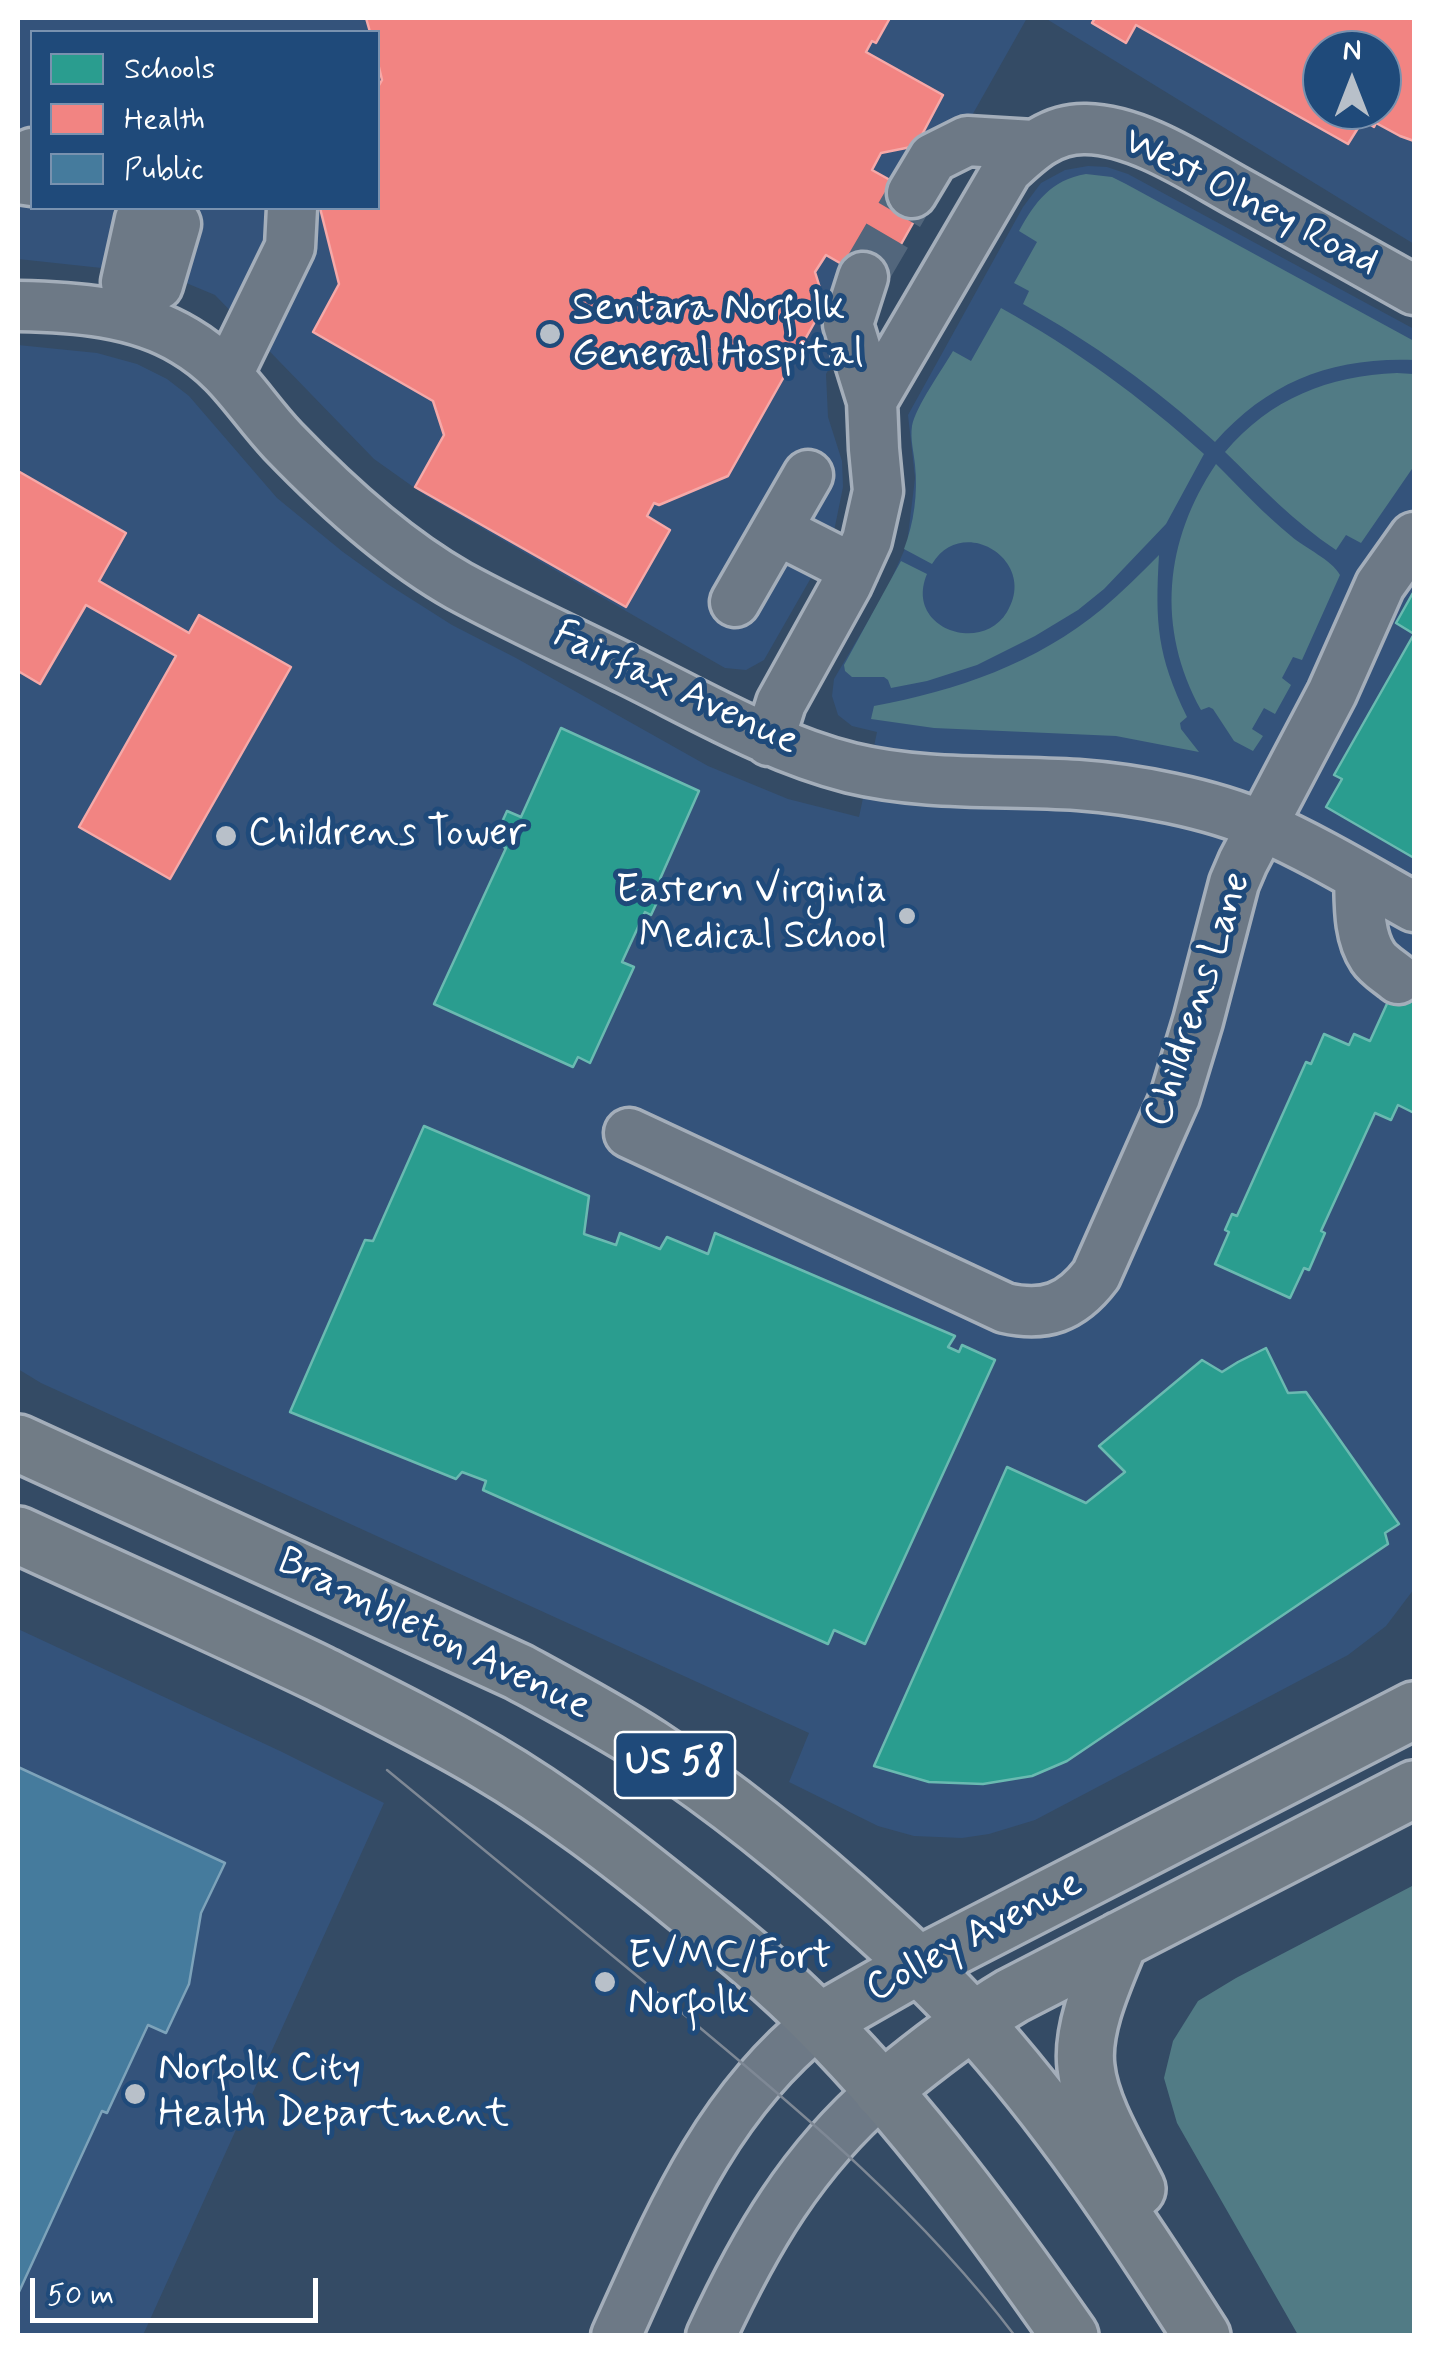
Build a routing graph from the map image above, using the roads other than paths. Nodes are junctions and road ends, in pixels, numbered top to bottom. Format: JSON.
{"nodes":[{"id":1,"x":1033,"y":145,"type":"junction"},
{"id":2,"x":30,"y":156,"type":"edge"},
{"id":3,"x":30,"y":181,"type":"edge"},
{"id":4,"x":912,"y":193,"type":"tunnel mouth"},
{"id":5,"x":161,"y":210,"type":"edge"},
{"id":6,"x":292,"y":210,"type":"edge"},
{"id":7,"x":863,"y":276,"type":"tunnel mouth"},
{"id":8,"x":1414,"y":290,"type":"edge"},
{"id":9,"x":18,"y":306,"type":"edge"},
{"id":10,"x":136,"y":306,"type":"junction"},
{"id":11,"x":228,"y":374,"type":"junction"},
{"id":12,"x":872,"y":401,"type":"junction"},
{"id":13,"x":808,"y":475,"type":"dead end"},
{"id":14,"x":776,"y":530,"type":"junction"},
{"id":15,"x":1414,"y":537,"type":"edge"},
{"id":16,"x":854,"y":569,"type":"junction"},
{"id":17,"x":735,"y":602,"type":"dead end"},
{"id":18,"x":769,"y":741,"type":"junction"},
{"id":19,"x":1260,"y":826,"type":"junction"},
{"id":20,"x":1359,"y":876,"type":"junction"},
{"id":21,"x":1414,"y":907,"type":"edge"},
{"id":22,"x":1398,"y":978,"type":"dead end"},
{"id":23,"x":630,"y":1133,"type":"dead end"},
{"id":24,"x":18,"y":1442,"type":"edge"},
{"id":25,"x":18,"y":1535,"type":"edge"},
{"id":26,"x":1414,"y":1710,"type":"edge"},
{"id":27,"x":1414,"y":1790,"type":"edge"},
{"id":28,"x":1120,"y":1940,"type":"junction"},
{"id":29,"x":920,"y":1965,"type":"junction"},
{"id":30,"x":972,"y":2020,"type":"junction"},
{"id":31,"x":819,"y":2022,"type":"junction"},
{"id":32,"x":882,"y":2091,"type":"junction"},
{"id":33,"x":616,"y":2336,"type":"edge"},
{"id":34,"x":711,"y":2336,"type":"edge"},
{"id":35,"x":1070,"y":2336,"type":"edge"},
{"id":36,"x":1205,"y":2336,"type":"edge"}],
"edges":[{"from":1,"to":4,"type":"street"},
{"from":1,"to":8,"type":"street","name":"West Olney Road"},
{"from":1,"to":12,"type":"street","name":"West Olney Road"},
{"from":2,"to":3,"type":"street"},
{"from":5,"to":10,"type":"street"},
{"from":6,"to":11,"type":"street"},
{"from":7,"to":12,"type":"street"},
{"from":9,"to":10,"type":"street","name":"Fairfax Avenue"},
{"from":10,"to":11,"type":"street","name":"Fairfax Avenue"},
{"from":11,"to":18,"type":"street","name":"Fairfax Avenue"},
{"from":12,"to":16,"type":"street"},
{"from":13,"to":14,"type":"street"},
{"from":14,"to":16,"type":"street"},
{"from":14,"to":17,"type":"street"},
{"from":15,"to":19,"type":"street","name":"Childrens Lane"},
{"from":16,"to":18,"type":"street"},
{"from":18,"to":19,"type":"street","name":"Fairfax Avenue"},
{"from":19,"to":20,"type":"street","name":"Fairfax Avenue"},
{"from":19,"to":23,"type":"street","name":"Childrens Lane"},
{"from":20,"to":21,"type":"street","name":"Fairfax Avenue"},
{"from":20,"to":22,"type":"street"},
{"from":24,"to":29,"type":"main road","name":"Brambleton Avenue","number":"US 58"},
{"from":25,"to":31,"type":"main road","number":"US 58"},
{"from":26,"to":29,"type":"main road","name":"Colley Avenue"},
{"from":27,"to":28,"type":"main road","name":"Colley Avenue"},
{"from":28,"to":30,"type":"main road","name":"Colley Avenue"},
{"from":28,"to":36,"type":"main road"},
{"from":29,"to":30,"type":"main road","name":"Brambleton Avenue","number":"US 58"},
{"from":29,"to":31,"type":"main road","name":"Colley Avenue"},
{"from":30,"to":32,"type":"main road","name":"Colley Avenue"},
{"from":30,"to":36,"type":"main road","name":"Brambleton Avenue","number":"US 58"},
{"from":31,"to":32,"type":"main road","number":"US 58"},
{"from":31,"to":33,"type":"street","name":"Colley Avenue"},
{"from":32,"to":34,"type":"street","name":"Colley Avenue"},
{"from":32,"to":35,"type":"main road","number":"US 58"}]}
